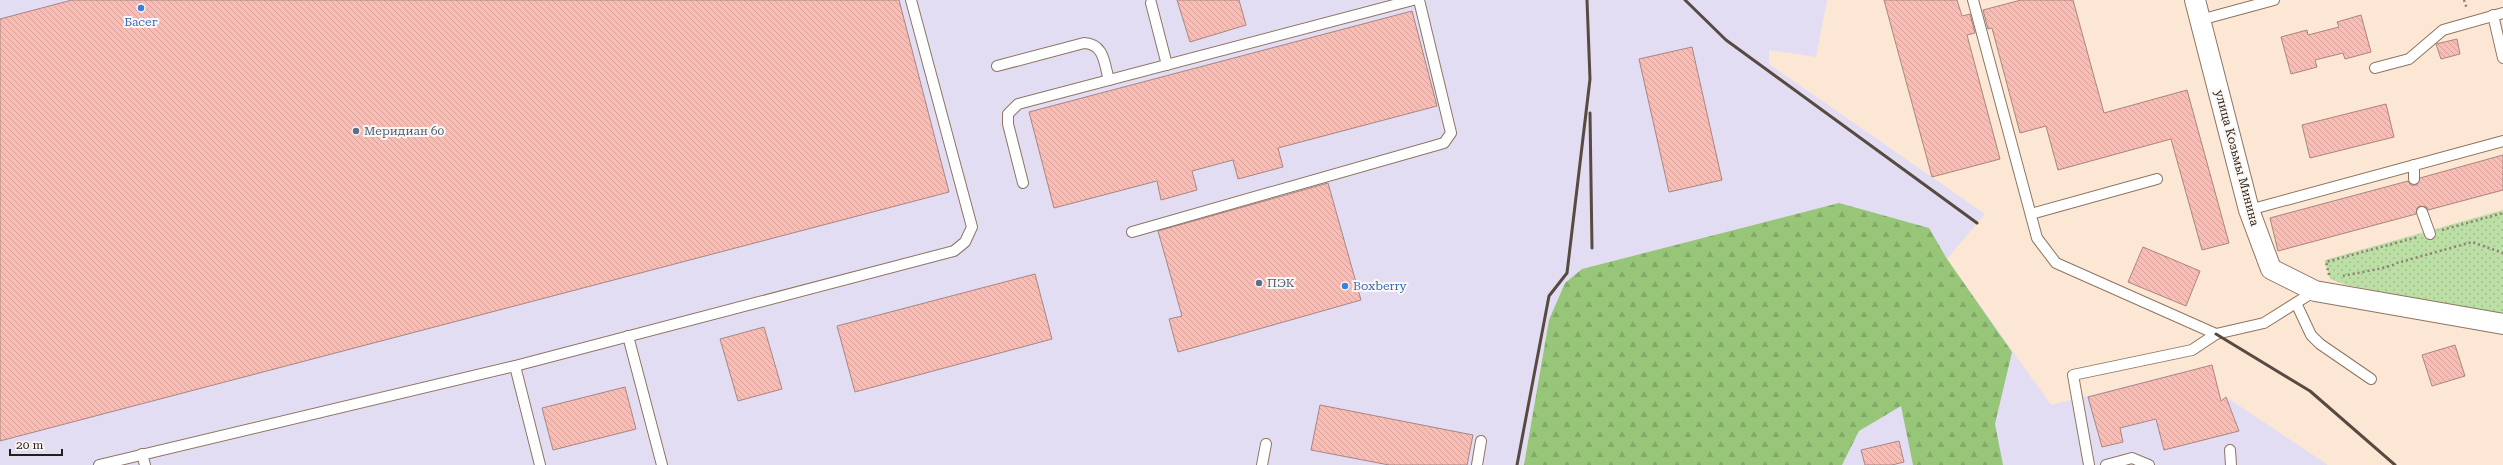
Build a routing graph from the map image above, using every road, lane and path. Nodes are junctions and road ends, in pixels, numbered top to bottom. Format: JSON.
{"nodes":[{"id":1,"x":911,"y":0,"type":"edge"},
{"id":2,"x":1413,"y":0,"type":"edge"},
{"id":3,"x":1419,"y":0,"type":"edge"},
{"id":4,"x":1974,"y":0,"type":"edge"},
{"id":5,"x":2195,"y":0,"type":"edge"},
{"id":6,"x":2274,"y":0,"type":"edge"},
{"id":7,"x":1151,"y":3,"type":"dead end"},
{"id":8,"x":2498,"y":14,"type":"edge"},
{"id":9,"x":2200,"y":20,"type":"junction"},
{"id":10,"x":2503,"y":58,"type":"edge"},
{"id":11,"x":1167,"y":65,"type":"junction"},
{"id":12,"x":997,"y":66,"type":"dead end"},
{"id":13,"x":2375,"y":68,"type":"dead end"},
{"id":14,"x":1109,"y":80,"type":"junction"},
{"id":15,"x":2503,"y":141,"type":"edge"},
{"id":16,"x":2414,"y":165,"type":"junction"},
{"id":17,"x":2157,"y":179,"type":"dead end"},
{"id":18,"x":2414,"y":179,"type":"dead end"},
{"id":19,"x":1023,"y":183,"type":"dead end"},
{"id":20,"x":2249,"y":210,"type":"junction"},
{"id":21,"x":2422,"y":212,"type":"dead end"},
{"id":22,"x":2503,"y":213,"type":"edge"},
{"id":23,"x":2030,"y":214,"type":"junction"},
{"id":24,"x":1132,"y":232,"type":"dead end"},
{"id":25,"x":2430,"y":234,"type":"junction"},
{"id":26,"x":2503,"y":253,"type":"edge"},
{"id":27,"x":2337,"y":278,"type":"dead end"},
{"id":28,"x":2323,"y":285,"type":"junction"},
{"id":29,"x":2296,"y":303,"type":"junction"},
{"id":30,"x":2503,"y":324,"type":"edge"},
{"id":31,"x":2216,"y":334,"type":"junction"},
{"id":32,"x":628,"y":336,"type":"junction"},
{"id":33,"x":515,"y":366,"type":"junction"},
{"id":34,"x":2371,"y":379,"type":"dead end"},
{"id":35,"x":1481,"y":441,"type":"dead end"},
{"id":36,"x":1266,"y":444,"type":"dead end"},
{"id":37,"x":2230,"y":450,"type":"dead end"},
{"id":38,"x":142,"y":454,"type":"junction"},
{"id":39,"x":98,"y":465,"type":"edge"},
{"id":40,"x":145,"y":465,"type":"edge"},
{"id":41,"x":540,"y":465,"type":"edge"},
{"id":42,"x":662,"y":465,"type":"edge"},
{"id":43,"x":1262,"y":465,"type":"edge"},
{"id":44,"x":1477,"y":465,"type":"edge"},
{"id":45,"x":2089,"y":465,"type":"edge"},
{"id":46,"x":2106,"y":465,"type":"edge"},
{"id":47,"x":2149,"y":465,"type":"edge"},
{"id":48,"x":2231,"y":465,"type":"edge"}],
"edges":[{"from":1,"to":32,"type":"lane"},
{"from":2,"to":11,"type":"lane"},
{"from":3,"to":24,"type":"lane"},
{"from":4,"to":23,"type":"lane"},
{"from":5,"to":9,"type":"street","name":"улица Козьмы Минина"},
{"from":6,"to":9,"type":"lane"},
{"from":7,"to":11,"type":"lane"},
{"from":8,"to":10,"type":"lane"},
{"from":8,"to":13,"type":"lane"},
{"from":9,"to":20,"type":"street","name":"улица Козьмы Минина"},
{"from":11,"to":14,"type":"lane"},
{"from":12,"to":14,"type":"lane"},
{"from":14,"to":19,"type":"lane"},
{"from":15,"to":16,"type":"lane"},
{"from":16,"to":18,"type":"lane"},
{"from":16,"to":20,"type":"lane"},
{"from":17,"to":23,"type":"lane"},
{"from":20,"to":28,"type":"street","name":"улица Козьмы Минина"},
{"from":21,"to":25,"type":"lane"},
{"from":22,"to":25,"type":"path"},
{"from":23,"to":31,"type":"lane"},
{"from":25,"to":28,"type":"path"},
{"from":26,"to":27,"type":"path"},
{"from":28,"to":29,"type":"lane"},
{"from":28,"to":30,"type":"street","name":"улица Козьмы Минина"},
{"from":29,"to":31,"type":"lane"},
{"from":29,"to":34,"type":"lane"},
{"from":31,"to":45,"type":"lane"},
{"from":32,"to":33,"type":"lane"},
{"from":32,"to":42,"type":"lane"},
{"from":33,"to":38,"type":"lane"},
{"from":33,"to":41,"type":"lane"},
{"from":35,"to":44,"type":"lane"},
{"from":36,"to":43,"type":"lane"},
{"from":37,"to":48,"type":"lane"},
{"from":38,"to":39,"type":"lane"},
{"from":38,"to":40,"type":"lane"},
{"from":46,"to":47,"type":"lane"}]}
